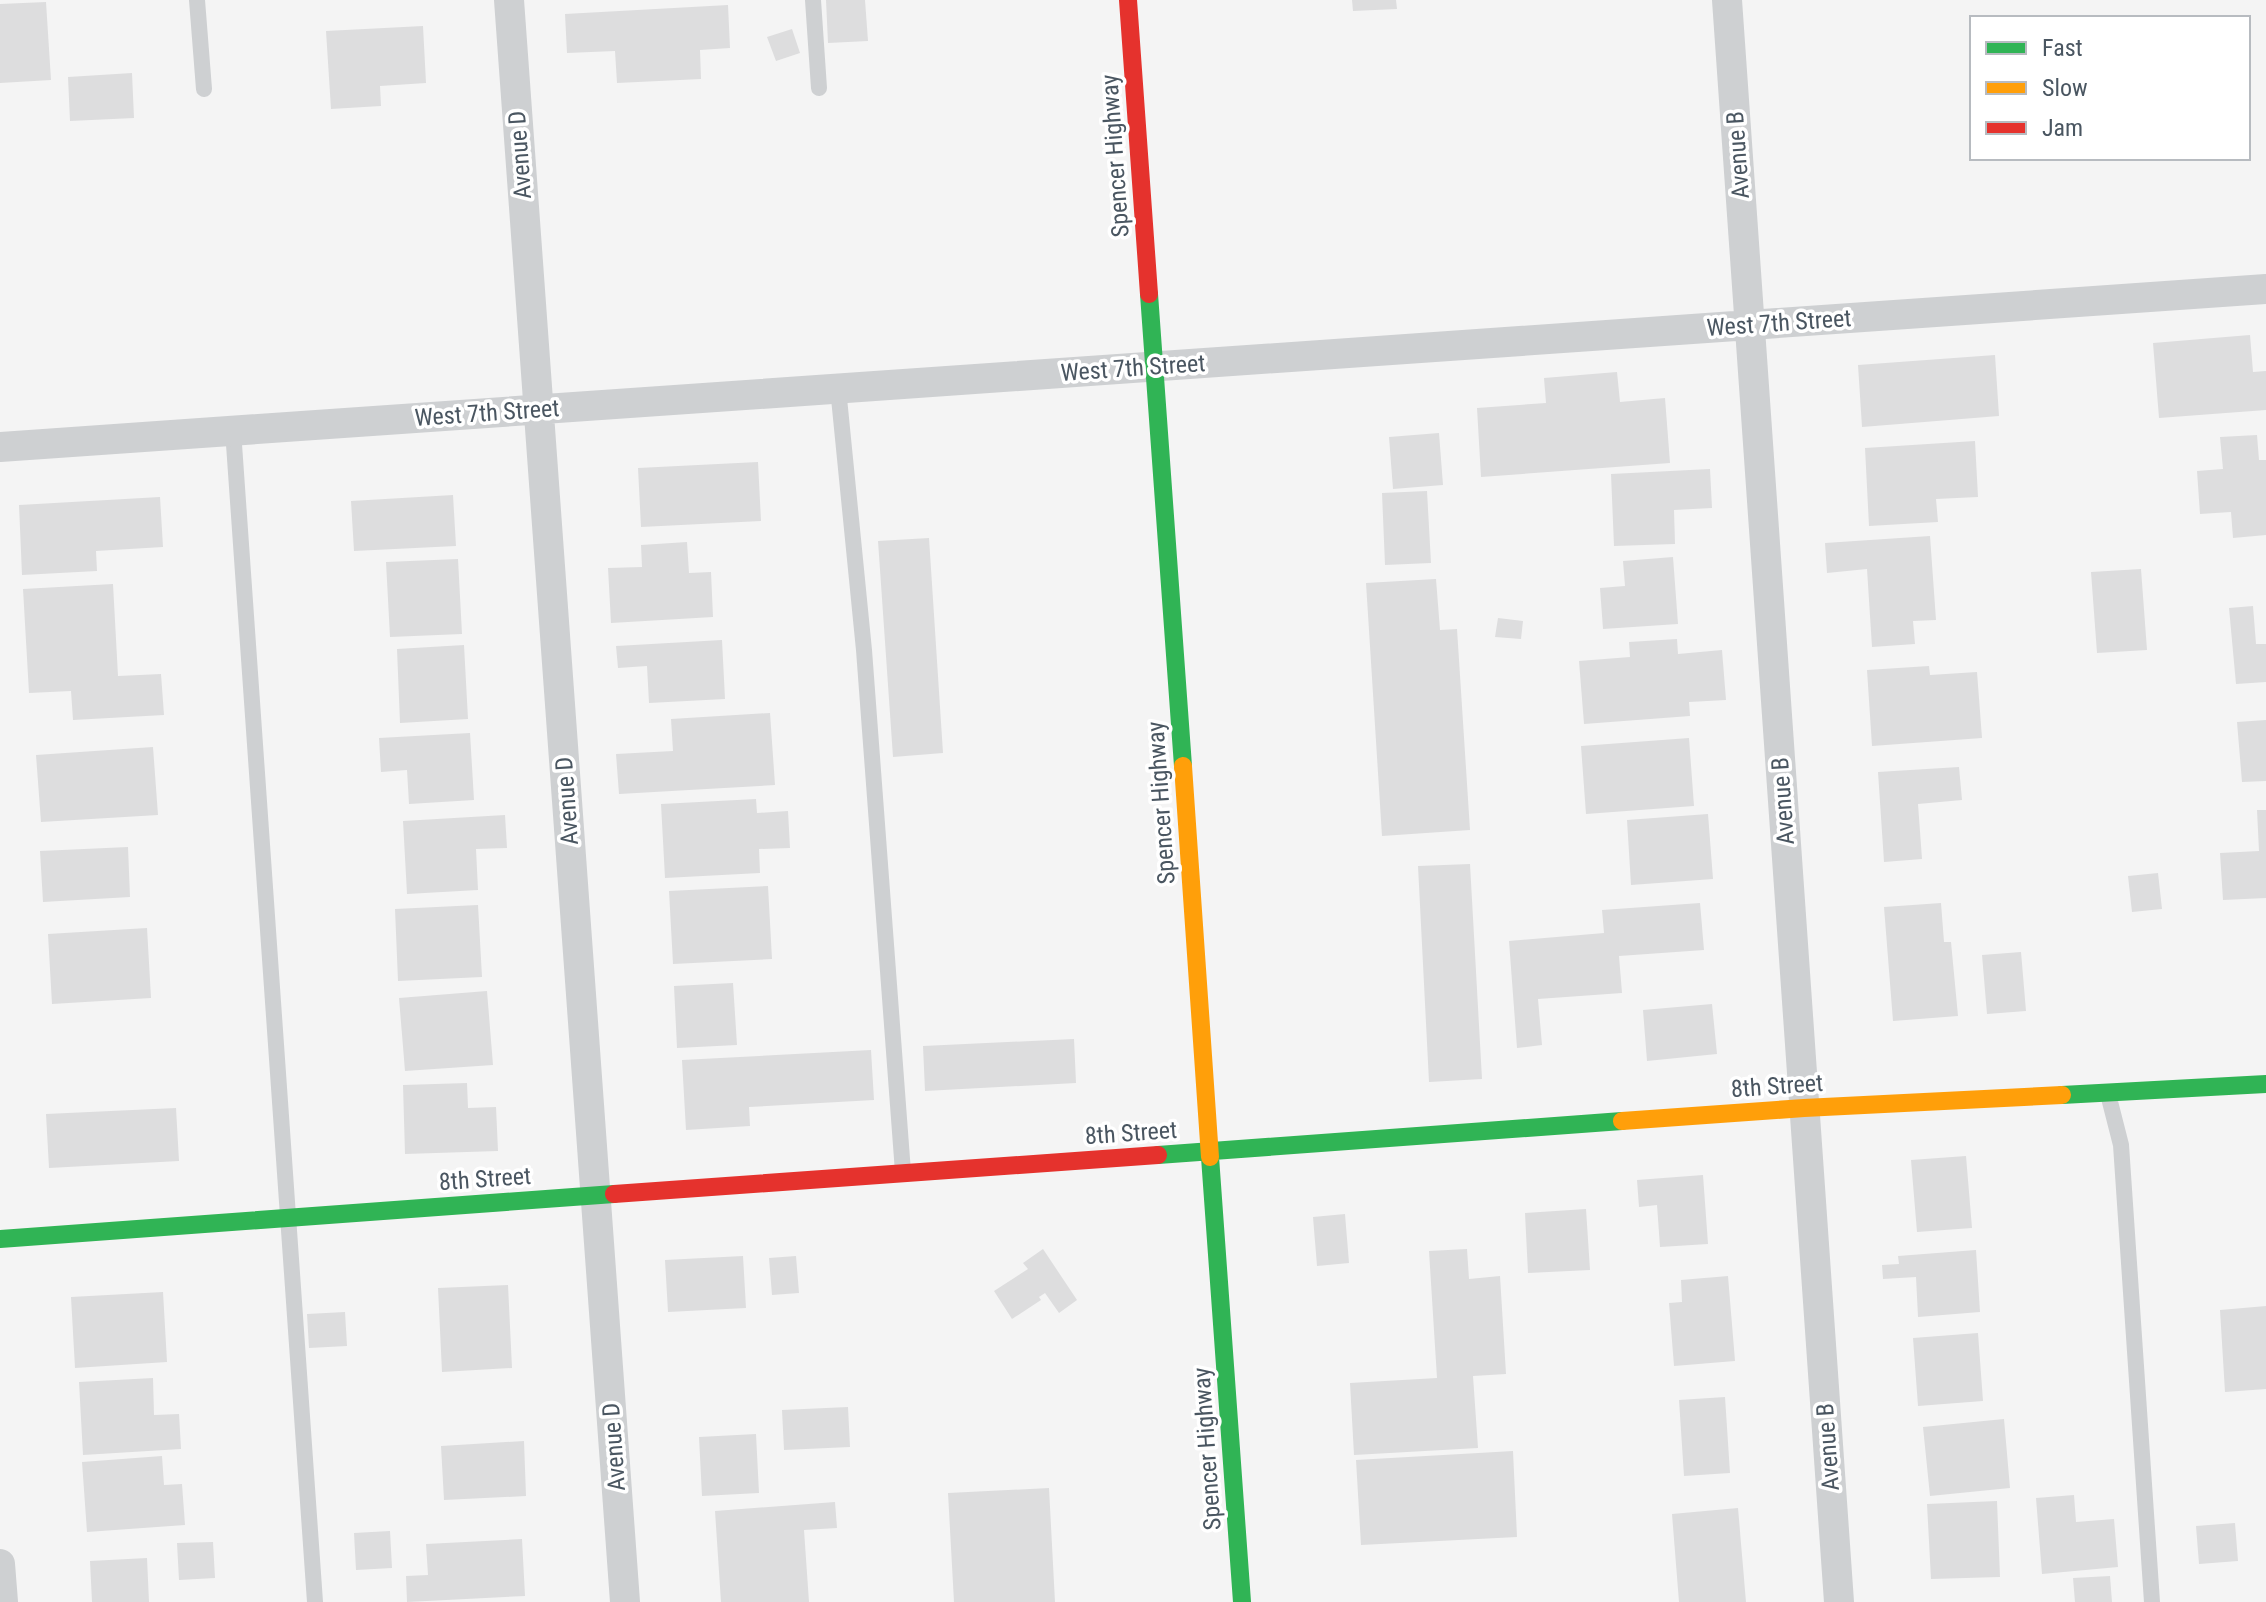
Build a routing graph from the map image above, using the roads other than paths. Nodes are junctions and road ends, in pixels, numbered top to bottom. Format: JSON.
{"nodes":[{"id":1,"x":197,"y":0,"type":"edge"},
{"id":2,"x":509,"y":0,"type":"edge"},
{"id":3,"x":813,"y":0,"type":"edge"},
{"id":4,"x":1128,"y":0,"type":"edge"},
{"id":5,"x":1727,"y":0,"type":"edge"},
{"id":6,"x":819,"y":88,"type":"dead end"},
{"id":7,"x":204,"y":89,"type":"dead end"},
{"id":8,"x":2266,"y":289,"type":"edge"},
{"id":9,"x":1750,"y":325,"type":"junction"},
{"id":10,"x":1154,"y":367,"type":"junction"},
{"id":11,"x":838,"y":388,"type":"junction"},
{"id":12,"x":539,"y":409,"type":"junction"},
{"id":13,"x":233,"y":430,"type":"junction"},
{"id":14,"x":0,"y":447,"type":"edge"},
{"id":15,"x":2266,"y":1084,"type":"edge"},
{"id":16,"x":2108,"y":1093,"type":"junction"},
{"id":17,"x":1804,"y":1108,"type":"junction"},
{"id":18,"x":1210,"y":1151,"type":"junction"},
{"id":19,"x":903,"y":1173,"type":"junction"},
{"id":20,"x":596,"y":1195,"type":"junction"},
{"id":21,"x":288,"y":1218,"type":"junction"},
{"id":22,"x":0,"y":1239,"type":"edge"},
{"id":23,"x":0,"y":1564,"type":"edge"},
{"id":24,"x":3,"y":1602,"type":"edge"},
{"id":25,"x":315,"y":1602,"type":"edge"},
{"id":26,"x":625,"y":1602,"type":"edge"},
{"id":27,"x":1242,"y":1602,"type":"edge"},
{"id":28,"x":1839,"y":1602,"type":"edge"},
{"id":29,"x":2152,"y":1602,"type":"edge"}],
"edges":[{"from":1,"to":7,"type":"lane"},
{"from":2,"to":12,"type":"street","name":"Avenue D"},
{"from":3,"to":6,"type":"lane"},
{"from":4,"to":10,"type":"street","name":"Spencer Highway"},
{"from":5,"to":9,"type":"street","name":"Avenue B"},
{"from":8,"to":9,"type":"street","name":"West 7th Street"},
{"from":9,"to":10,"type":"street","name":"West 7th Street"},
{"from":9,"to":17,"type":"street","name":"Avenue B"},
{"from":10,"to":11,"type":"street","name":"West 7th Street"},
{"from":10,"to":18,"type":"street","name":"Spencer Highway"},
{"from":11,"to":12,"type":"street","name":"West 7th Street"},
{"from":11,"to":19,"type":"lane"},
{"from":12,"to":13,"type":"street","name":"West 7th Street"},
{"from":12,"to":20,"type":"street","name":"Avenue D"},
{"from":13,"to":14,"type":"street","name":"West 7th Street"},
{"from":13,"to":21,"type":"lane"},
{"from":15,"to":16,"type":"street","name":"8th Street"},
{"from":16,"to":17,"type":"street","name":"8th Street"},
{"from":16,"to":29,"type":"lane"},
{"from":17,"to":18,"type":"street","name":"8th Street"},
{"from":17,"to":28,"type":"street","name":"Avenue B"},
{"from":18,"to":19,"type":"street","name":"8th Street"},
{"from":18,"to":27,"type":"street","name":"Spencer Highway"},
{"from":19,"to":20,"type":"street","name":"8th Street"},
{"from":20,"to":21,"type":"street","name":"8th Street"},
{"from":20,"to":26,"type":"street","name":"Avenue D"},
{"from":21,"to":22,"type":"street","name":"8th Street"},
{"from":21,"to":25,"type":"lane"},
{"from":23,"to":24,"type":"street"}]}
